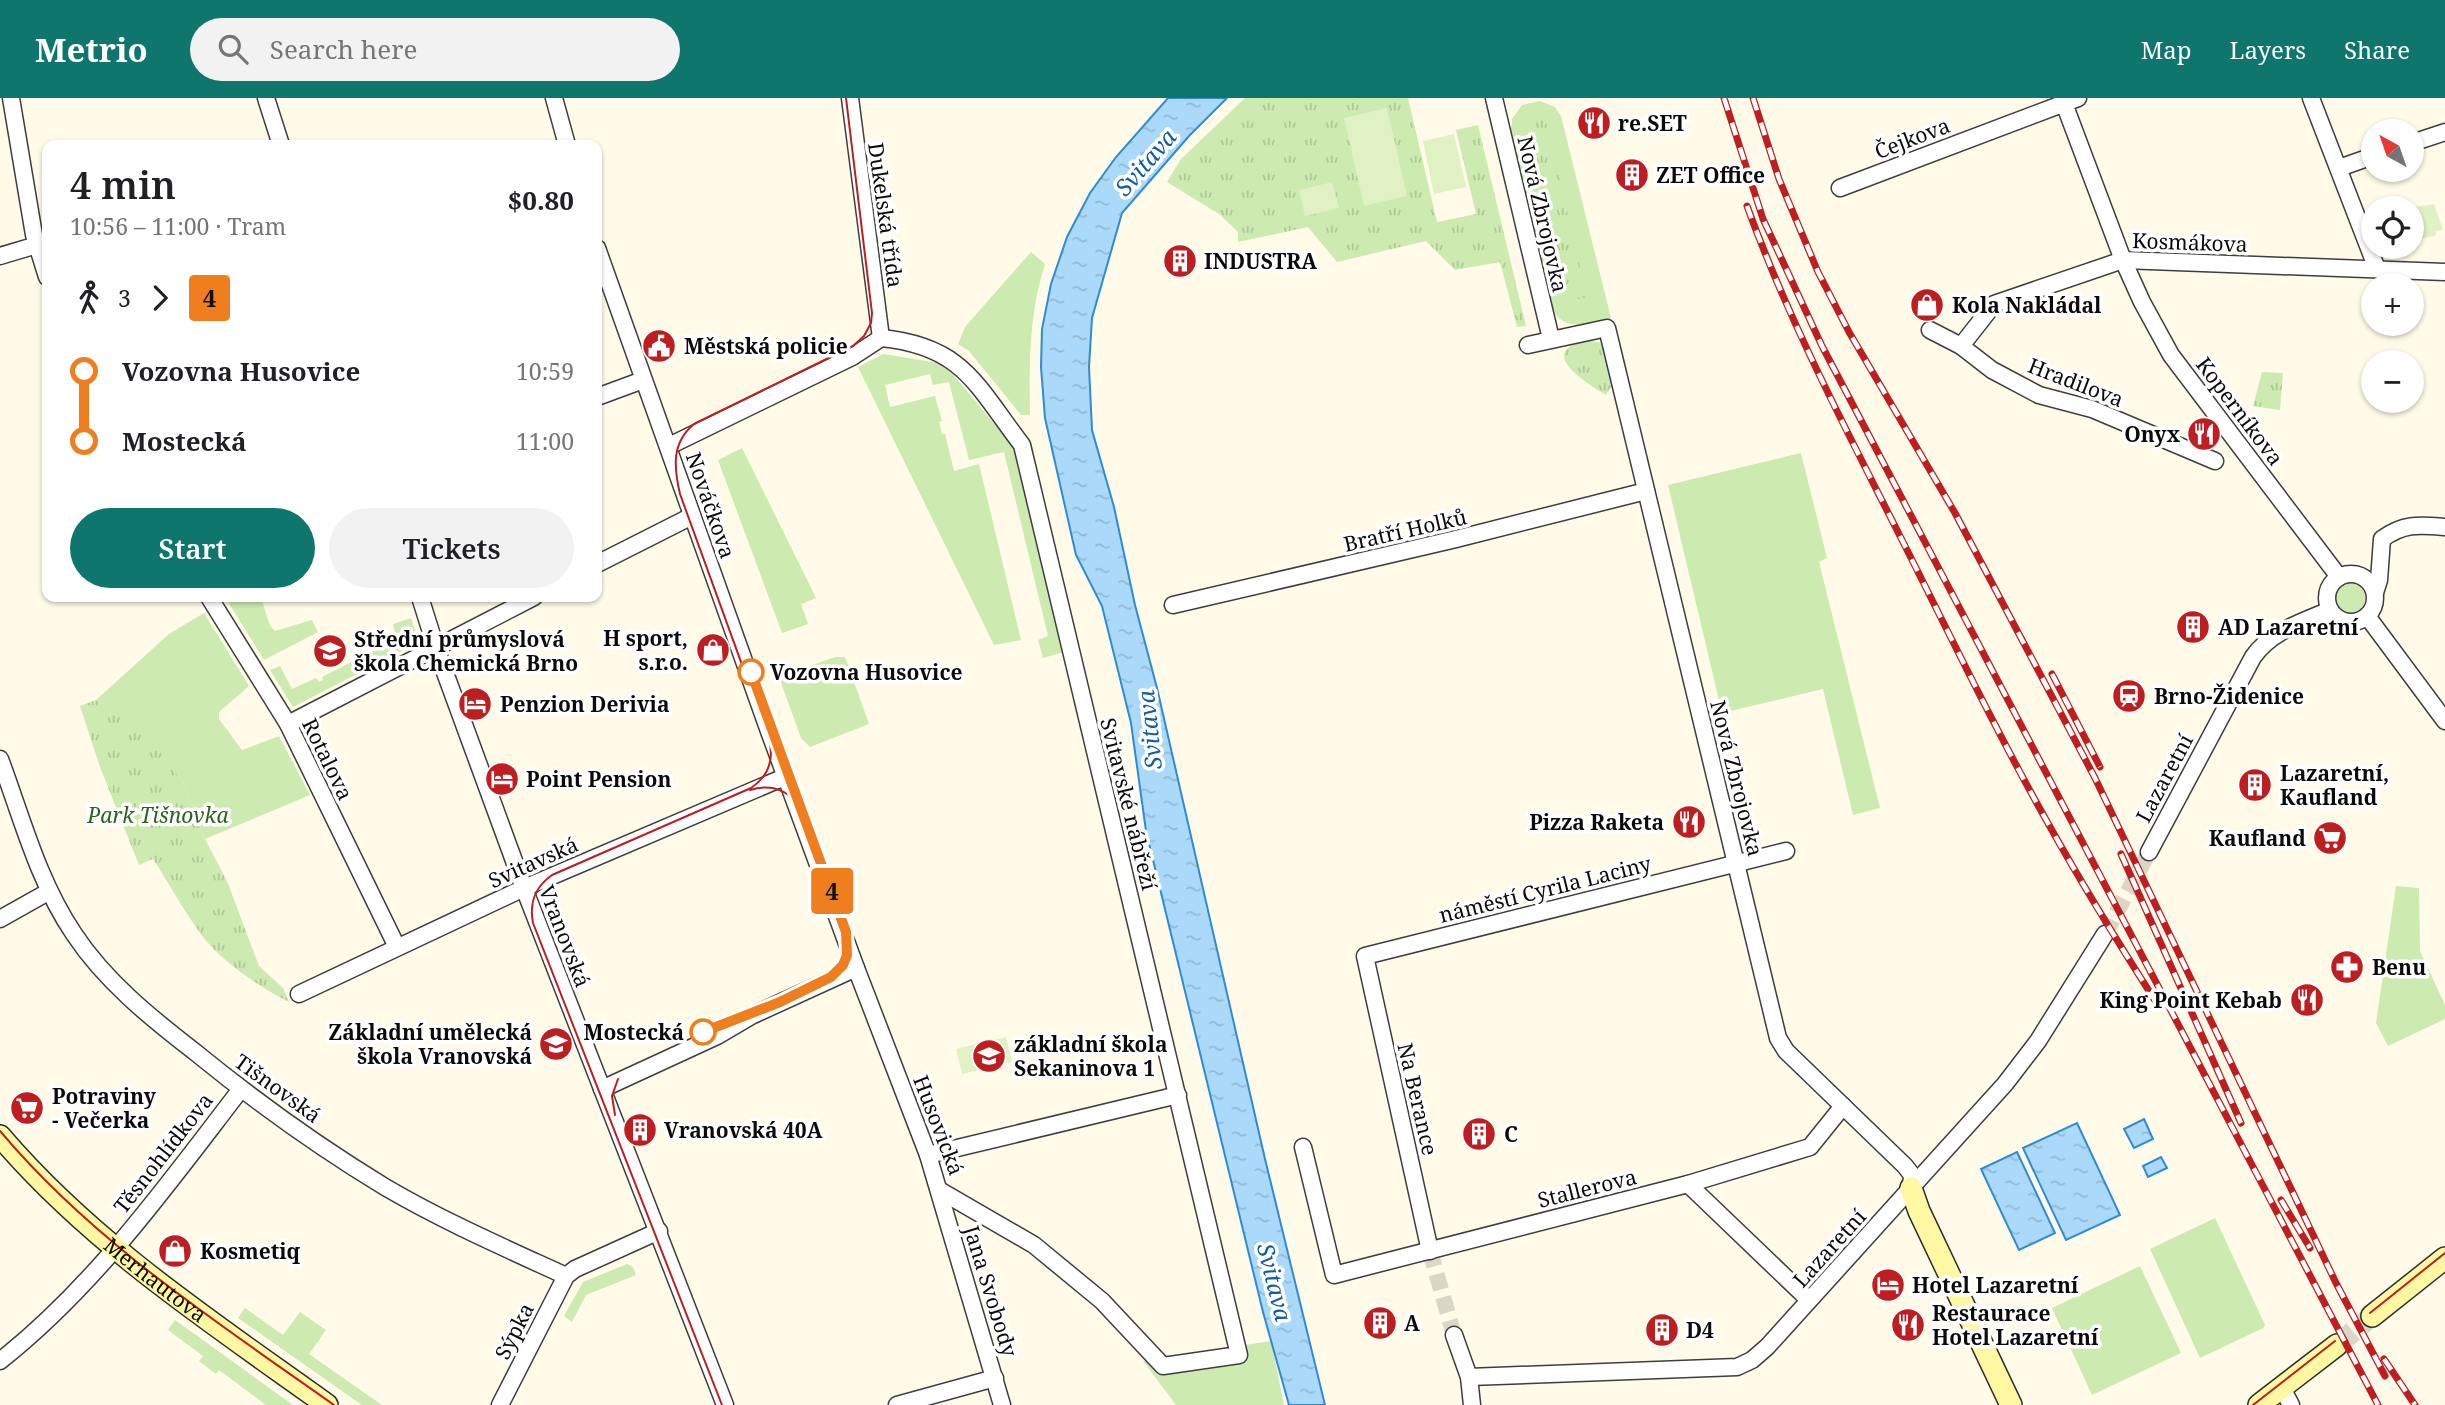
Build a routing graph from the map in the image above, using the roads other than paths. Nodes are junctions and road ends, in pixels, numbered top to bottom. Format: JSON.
{"nodes":[{"id":1,"x":11,"y":98,"type":"edge"},
{"id":2,"x":267,"y":98,"type":"edge"},
{"id":3,"x":554,"y":98,"type":"edge"},
{"id":4,"x":850,"y":98,"type":"edge"},
{"id":5,"x":1494,"y":98,"type":"edge"},
{"id":6,"x":2311,"y":98,"type":"edge"},
{"id":7,"x":2068,"y":100,"type":"edge"},
{"id":8,"x":2445,"y":132,"type":"edge"},
{"id":9,"x":2424,"y":139,"type":"edge"},
{"id":10,"x":280,"y":140,"type":"edge"},
{"id":11,"x":566,"y":140,"type":"edge"},
{"id":12,"x":2361,"y":160,"type":"edge"},
{"id":13,"x":2339,"y":168,"type":"junction"},
{"id":14,"x":1840,"y":188,"type":"dead end"},
{"id":15,"x":37,"y":245,"type":"junction"},
{"id":16,"x":0,"y":256,"type":"edge"},
{"id":17,"x":2123,"y":260,"type":"junction"},
{"id":18,"x":42,"y":261,"type":"edge"},
{"id":19,"x":602,"y":262,"type":"edge"},
{"id":20,"x":2377,"y":269,"type":"junction"},
{"id":21,"x":2445,"y":272,"type":"edge"},
{"id":22,"x":1930,"y":330,"type":"dead end"},
{"id":23,"x":881,"y":338,"type":"junction"},
{"id":24,"x":1551,"y":340,"type":"junction"},
{"id":25,"x":1528,"y":345,"type":"dead end"},
{"id":26,"x":1961,"y":346,"type":"junction"},
{"id":27,"x":643,"y":380,"type":"junction"},
{"id":28,"x":602,"y":395,"type":"edge"},
{"id":29,"x":668,"y":446,"type":"junction"},
{"id":30,"x":2215,"y":461,"type":"dead end"},
{"id":31,"x":1646,"y":491,"type":"junction"},
{"id":32,"x":692,"y":516,"type":"junction"},
{"id":33,"x":2445,"y":527,"type":"edge"},
{"id":34,"x":602,"y":561,"type":"edge"},
{"id":35,"x":2381,"y":563,"type":"junction"},
{"id":36,"x":2360,"y":575,"type":"junction"},
{"id":37,"x":2339,"y":577,"type":"junction"},
{"id":38,"x":2375,"y":593,"type":"junction"},
{"id":39,"x":212,"y":602,"type":"edge"},
{"id":40,"x":422,"y":602,"type":"edge"},
{"id":41,"x":524,"y":602,"type":"edge"},
{"id":42,"x":1173,"y":605,"type":"dead end"},
{"id":43,"x":2330,"y":610,"type":"junction"},
{"id":44,"x":2367,"y":616,"type":"junction"},
{"id":45,"x":436,"y":648,"type":"junction"},
{"id":46,"x":2445,"y":721,"type":"edge"},
{"id":47,"x":288,"y":724,"type":"junction"},
{"id":48,"x":0,"y":759,"type":"edge"},
{"id":49,"x":787,"y":776,"type":"junction"},
{"id":50,"x":1786,"y":851,"type":"dead end"},
{"id":51,"x":2149,"y":852,"type":"tunnel mouth"},
{"id":52,"x":1736,"y":864,"type":"junction"},
{"id":53,"x":524,"y":888,"type":"junction"},
{"id":54,"x":48,"y":891,"type":"junction"},
{"id":55,"x":0,"y":919,"type":"edge"},
{"id":56,"x":2105,"y":934,"type":"tunnel mouth"},
{"id":57,"x":397,"y":947,"type":"junction"},
{"id":58,"x":1365,"y":956,"type":"joint"},
{"id":59,"x":856,"y":968,"type":"junction"},
{"id":60,"x":299,"y":993,"type":"dead end"},
{"id":61,"x":241,"y":1089,"type":"junction"},
{"id":62,"x":602,"y":1089,"type":"junction"},
{"id":63,"x":1178,"y":1095,"type":"junction"},
{"id":64,"x":1843,"y":1106,"type":"junction"},
{"id":65,"x":0,"y":1136,"type":"edge"},
{"id":66,"x":1303,"y":1147,"type":"dead end"},
{"id":67,"x":928,"y":1155,"type":"junction"},
{"id":68,"x":1688,"y":1184,"type":"junction"},
{"id":69,"x":1911,"y":1188,"type":"junction"},
{"id":70,"x":939,"y":1190,"type":"junction"},
{"id":71,"x":659,"y":1231,"type":"junction"},
{"id":72,"x":115,"y":1248,"type":"junction"},
{"id":73,"x":1430,"y":1251,"type":"junction"},
{"id":74,"x":2445,"y":1258,"type":"edge"},
{"id":75,"x":566,"y":1276,"type":"junction"},
{"id":76,"x":1810,"y":1300,"type":"junction"},
{"id":77,"x":2372,"y":1316,"type":"tunnel mouth"},
{"id":78,"x":1454,"y":1335,"type":"tunnel mouth"},
{"id":79,"x":2337,"y":1345,"type":"tunnel mouth"},
{"id":80,"x":1239,"y":1355,"type":"joint"},
{"id":81,"x":0,"y":1361,"type":"edge"},
{"id":82,"x":1469,"y":1377,"type":"junction"},
{"id":83,"x":995,"y":1378,"type":"junction"},
{"id":84,"x":2287,"y":1396,"type":"edge"},
{"id":85,"x":327,"y":1405,"type":"edge"},
{"id":86,"x":500,"y":1405,"type":"edge"},
{"id":87,"x":725,"y":1405,"type":"edge"},
{"id":88,"x":897,"y":1405,"type":"edge"},
{"id":89,"x":1002,"y":1405,"type":"edge"},
{"id":90,"x":1472,"y":1405,"type":"edge"},
{"id":91,"x":2011,"y":1405,"type":"edge"},
{"id":92,"x":2259,"y":1405,"type":"edge"}],
"edges":[{"from":1,"to":15,"type":"street"},
{"from":2,"to":10,"type":"street"},
{"from":3,"to":11,"type":"street"},
{"from":4,"to":23,"type":"street","name":"Dukelská třída"},
{"from":5,"to":24,"type":"street","name":"Nová Zbrojovka"},
{"from":6,"to":13,"type":"street"},
{"from":7,"to":14,"type":"street","name":"Čejkova"},
{"from":7,"to":17,"type":"street","name":"Koperníkova"},
{"from":8,"to":9,"type":"street"},
{"from":12,"to":13,"type":"street"},
{"from":13,"to":20,"type":"street"},
{"from":15,"to":16,"type":"street"},
{"from":15,"to":18,"type":"street"},
{"from":17,"to":20,"type":"street","name":"Kosmákova"},
{"from":17,"to":26,"type":"street","name":"Kosmákova"},
{"from":17,"to":37,"type":"street","name":"Koperníkova"},
{"from":19,"to":27,"type":"street","name":"Nováčkova"},
{"from":20,"to":21,"type":"street","name":"Kosmákova"},
{"from":22,"to":26,"type":"street","name":"Hradilova"},
{"from":23,"to":29,"type":"street"},
{"from":23,"to":63,"type":"street","name":"Svitavské nábřeží"},
{"from":24,"to":25,"type":"street"},
{"from":24,"to":31,"type":"street","name":"Nová Zbrojovka"},
{"from":26,"to":30,"type":"street","name":"Hradilova"},
{"from":27,"to":28,"type":"street"},
{"from":27,"to":29,"type":"street","name":"Nováčkova"},
{"from":29,"to":32,"type":"street","name":"Nováčkova"},
{"from":31,"to":42,"type":"street","name":"Bratří Holků"},
{"from":31,"to":52,"type":"street","name":"Nová Zbrojovka"},
{"from":32,"to":34,"type":"street"},
{"from":32,"to":49,"type":"street","name":"Nováčkova"},
{"from":33,"to":35,"type":"street"},
{"from":35,"to":36,"type":"street"},
{"from":35,"to":38,"type":"street"},
{"from":36,"to":37,"type":"street"},
{"from":36,"to":38,"type":"street"},
{"from":37,"to":43,"type":"street"},
{"from":38,"to":44,"type":"street"},
{"from":39,"to":47,"type":"street","name":"Rotalova"},
{"from":40,"to":45,"type":"street","name":"Vranovská"},
{"from":41,"to":45,"type":"street"},
{"from":43,"to":44,"type":"street"},
{"from":43,"to":51,"type":"street","name":"Lazaretní"},
{"from":44,"to":46,"type":"street"},
{"from":45,"to":47,"type":"street"},
{"from":45,"to":53,"type":"street","name":"Vranovská"},
{"from":47,"to":57,"type":"street","name":"Rotalova"},
{"from":48,"to":54,"type":"street","name":"Tišnovská"},
{"from":49,"to":53,"type":"street","name":"Svitavská"},
{"from":49,"to":59,"type":"street","name":"Husovická"},
{"from":50,"to":52,"type":"street","name":"náměstí Cyrila Laciny"},
{"from":52,"to":58,"type":"street","name":"náměstí Cyrila Laciny"},
{"from":52,"to":64,"type":"street","name":"Nová Zbrojovka"},
{"from":53,"to":57,"type":"street","name":"Svitavská"},
{"from":53,"to":62,"type":"street","name":"Vranovská"},
{"from":54,"to":55,"type":"street"},
{"from":54,"to":61,"type":"street","name":"Tišnovská"},
{"from":56,"to":69,"type":"street","name":"Lazaretní"},
{"from":57,"to":60,"type":"street","name":"Svitavská"},
{"from":58,"to":73,"type":"street","name":"Na Berance"},
{"from":59,"to":62,"type":"street"},
{"from":59,"to":67,"type":"street","name":"Husovická"},
{"from":61,"to":72,"type":"street","name":"Těsnohlídkova"},
{"from":61,"to":75,"type":"street","name":"Tišnovská"},
{"from":62,"to":71,"type":"street","name":"Vranovská"},
{"from":63,"to":67,"type":"street"},
{"from":63,"to":80,"type":"street","name":"Svitavské nábřeží"},
{"from":64,"to":68,"type":"street","name":"Stallerova"},
{"from":64,"to":69,"type":"street","name":"Nová Zbrojovka"},
{"from":65,"to":72,"type":"street","name":"Merhautova"},
{"from":66,"to":73,"type":"street","name":"Stallerova"},
{"from":67,"to":70,"type":"street","name":"Husovická"},
{"from":68,"to":73,"type":"street","name":"Stallerova"},
{"from":68,"to":76,"type":"street"},
{"from":69,"to":76,"type":"street","name":"Lazaretní"},
{"from":69,"to":91,"type":"street"},
{"from":70,"to":80,"type":"street","name":"Husovická"},
{"from":70,"to":83,"type":"street","name":"Jana Svobody"},
{"from":71,"to":75,"type":"street"},
{"from":71,"to":87,"type":"street","name":"Vranovská"},
{"from":72,"to":81,"type":"street","name":"Těsnohlídkova"},
{"from":72,"to":85,"type":"street","name":"Merhautova"},
{"from":74,"to":77,"type":"street"},
{"from":75,"to":86,"type":"street","name":"Sýpka"},
{"from":76,"to":82,"type":"street","name":"Lazaretní"},
{"from":78,"to":82,"type":"street"},
{"from":79,"to":84,"type":"street"},
{"from":82,"to":90,"type":"street"},
{"from":83,"to":88,"type":"street"},
{"from":83,"to":89,"type":"street","name":"Jana Svobody"},
{"from":84,"to":92,"type":"street"}]}
